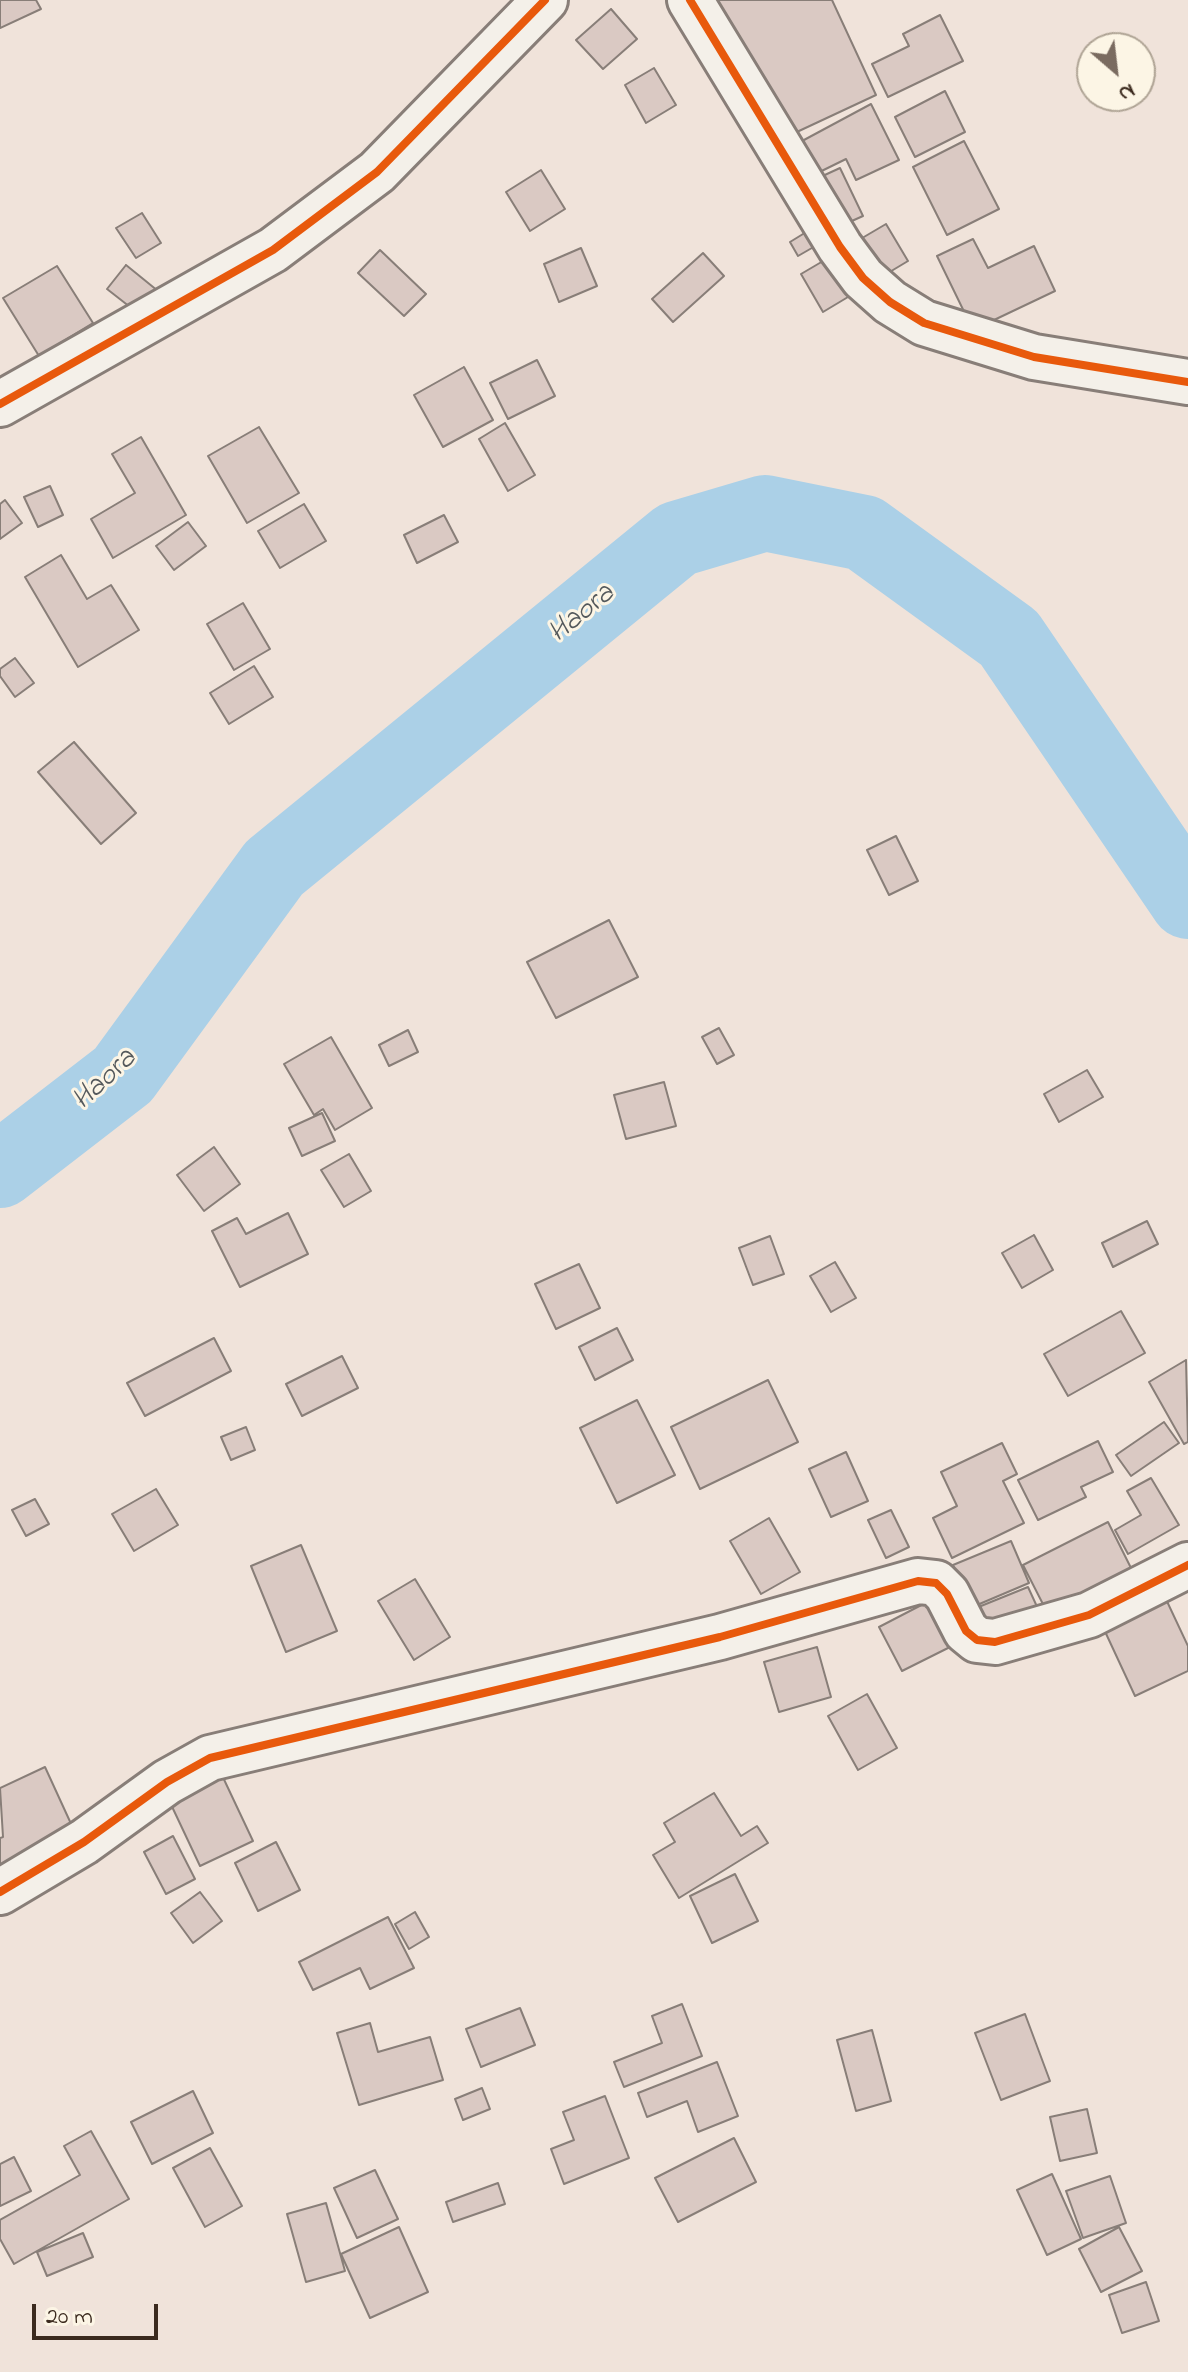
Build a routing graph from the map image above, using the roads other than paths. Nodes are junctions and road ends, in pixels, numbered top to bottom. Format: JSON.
{"nodes":[{"id":1,"x":545,"y":0,"type":"edge"},
{"id":2,"x":690,"y":0,"type":"edge"},
{"id":3,"x":1188,"y":382,"type":"edge"},
{"id":4,"x":0,"y":404,"type":"edge"},
{"id":5,"x":1188,"y":1565,"type":"edge"},
{"id":6,"x":0,"y":1892,"type":"edge"}],
"edges":[{"from":1,"to":4,"type":"street"},
{"from":2,"to":3,"type":"street"},
{"from":5,"to":6,"type":"street"}]}
